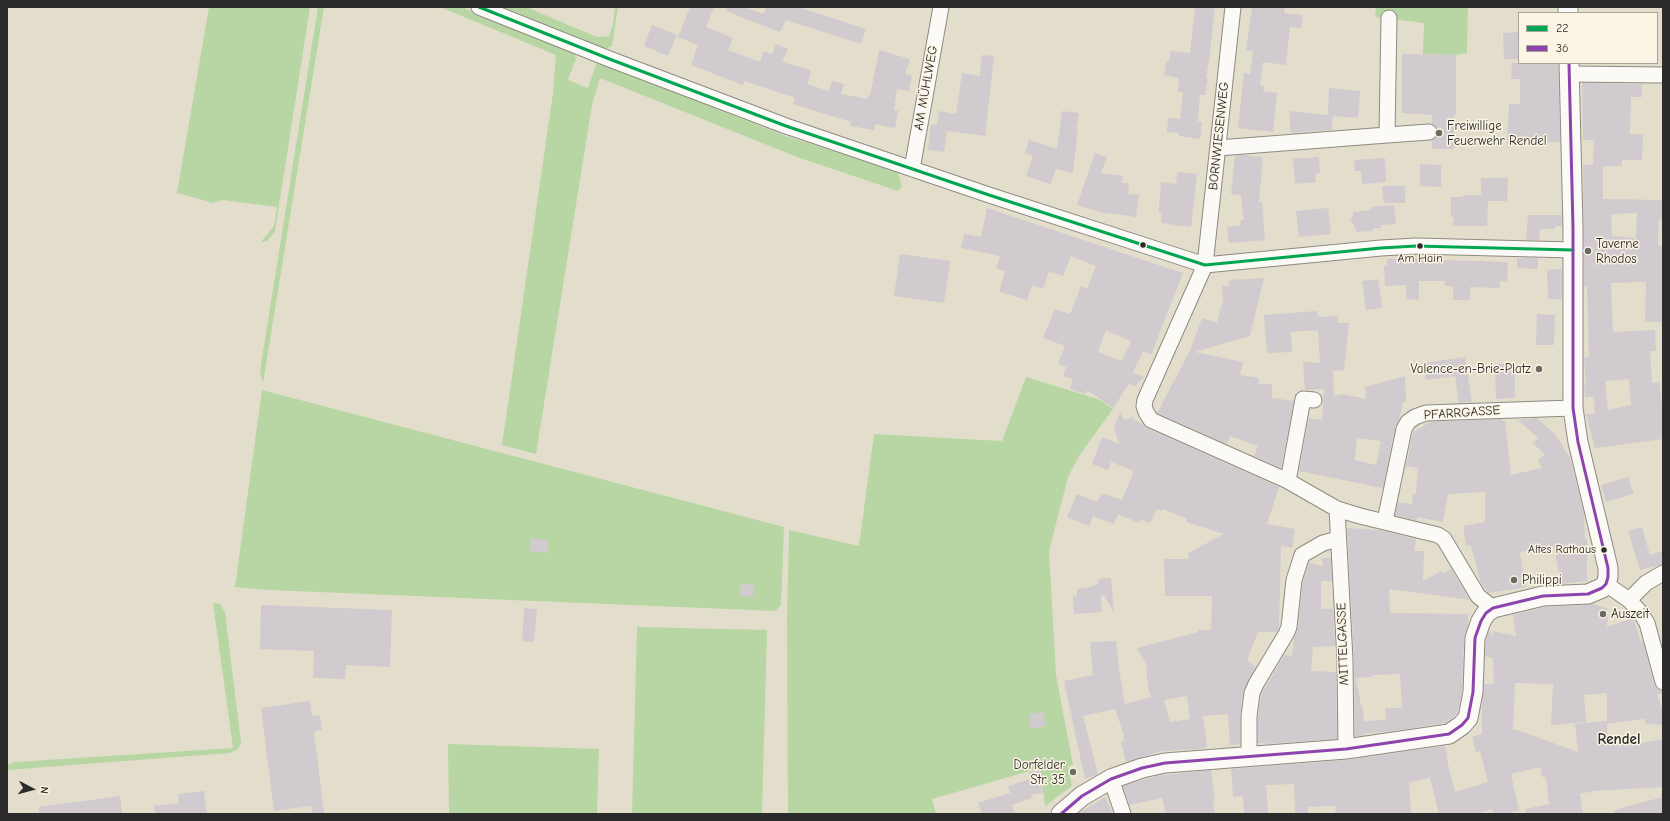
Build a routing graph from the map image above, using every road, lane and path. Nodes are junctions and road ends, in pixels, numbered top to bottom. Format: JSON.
{"nodes":[{"id":1,"x":479,"y":7,"type":"edge"},
{"id":2,"x":941,"y":7,"type":"edge"},
{"id":3,"x":1233,"y":7,"type":"edge"},
{"id":4,"x":1389,"y":18,"type":"dead end"},
{"id":5,"x":1569,"y":69,"type":"edge"},
{"id":6,"x":1663,"y":75,"type":"edge"},
{"id":7,"x":1429,"y":132,"type":"dead end"},
{"id":8,"x":1388,"y":135,"type":"junction"},
{"id":9,"x":1218,"y":148,"type":"junction"},
{"id":10,"x":912,"y":169,"type":"junction"},
{"id":11,"x":1573,"y":250,"type":"junction"},
{"id":12,"x":1205,"y":265,"type":"junction"},
{"id":13,"x":1314,"y":400,"type":"dead end"},
{"id":14,"x":1573,"y":408,"type":"junction"},
{"id":15,"x":1288,"y":481,"type":"junction"},
{"id":16,"x":1337,"y":509,"type":"junction"},
{"id":17,"x":1385,"y":521,"type":"junction"},
{"id":18,"x":1338,"y":540,"type":"junction"},
{"id":19,"x":1663,"y":573,"type":"edge"},
{"id":20,"x":1606,"y":584,"type":"junction"},
{"id":21,"x":1629,"y":600,"type":"junction"},
{"id":22,"x":1493,"y":608,"type":"junction"},
{"id":23,"x":1663,"y":682,"type":"edge"},
{"id":24,"x":1346,"y":749,"type":"junction"},
{"id":25,"x":1249,"y":757,"type":"junction"},
{"id":26,"x":1112,"y":779,"type":"junction"},
{"id":27,"x":1061,"y":814,"type":"edge"},
{"id":28,"x":1123,"y":814,"type":"edge"}],
"edges":[{"from":1,"to":10,"type":"street"},
{"from":2,"to":10,"type":"street","name":"AM MÜHLWEG"},
{"from":3,"to":9,"type":"street","name":"BORNWIESENWEG"},
{"from":4,"to":8,"type":"street"},
{"from":5,"to":6,"type":"street"},
{"from":5,"to":11,"type":"main road"},
{"from":7,"to":8,"type":"street"},
{"from":8,"to":9,"type":"street"},
{"from":9,"to":12,"type":"street","name":"BORNWIESENWEG"},
{"from":10,"to":12,"type":"street"},
{"from":11,"to":12,"type":"street"},
{"from":11,"to":14,"type":"main road"},
{"from":12,"to":15,"type":"street","name":"BORNWIESENWEG"},
{"from":13,"to":15,"type":"street"},
{"from":14,"to":17,"type":"street","name":"PFARRGASSE"},
{"from":14,"to":20,"type":"main road"},
{"from":15,"to":16,"type":"street","name":"BORNWIESENWEG"},
{"from":16,"to":17,"type":"street","name":"BORNWIESENWEG"},
{"from":16,"to":18,"type":"street","name":"MITTELGASSE"},
{"from":17,"to":22,"type":"street","name":"BORNWIESENWEG"},
{"from":18,"to":24,"type":"street","name":"MITTELGASSE"},
{"from":18,"to":25,"type":"street"},
{"from":19,"to":21,"type":"street"},
{"from":20,"to":21,"type":"street"},
{"from":20,"to":22,"type":"main road"},
{"from":21,"to":23,"type":"street"},
{"from":22,"to":24,"type":"main road"},
{"from":24,"to":25,"type":"main road"},
{"from":25,"to":26,"type":"main road"},
{"from":26,"to":27,"type":"main road"},
{"from":26,"to":28,"type":"street"}]}
